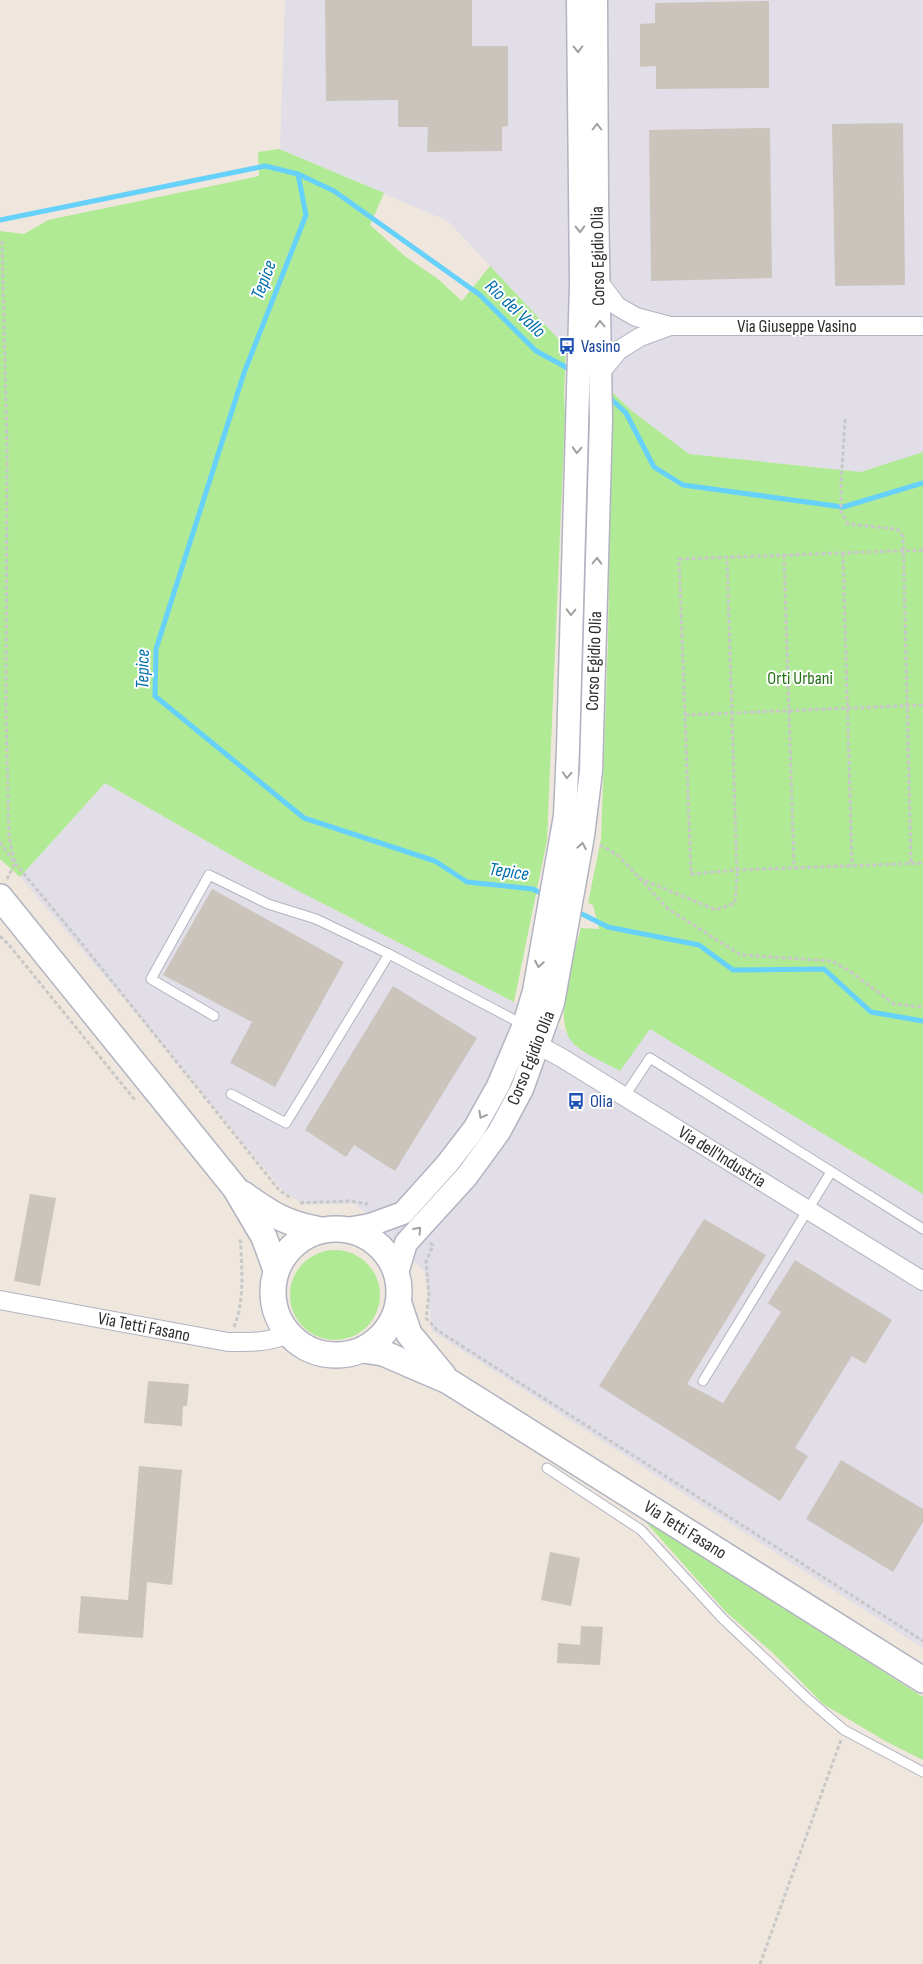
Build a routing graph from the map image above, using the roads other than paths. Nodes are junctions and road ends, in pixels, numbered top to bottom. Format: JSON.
{"nodes":[{"id":1,"x":578,"y":0,"type":"edge"},
{"id":2,"x":596,"y":0,"type":"edge"},
{"id":3,"x":588,"y":84,"type":"junction"},
{"id":4,"x":588,"y":201,"type":"junction"},
{"id":5,"x":599,"y":282,"type":"junction"},
{"id":6,"x":670,"y":326,"type":"junction"},
{"id":7,"x":923,"y":326,"type":"edge"},
{"id":8,"x":600,"y":373,"type":"junction"},
{"id":9,"x":2,"y":891,"type":"edge"},
{"id":10,"x":389,"y":954,"type":"junction"},
{"id":11,"x":214,"y":1016,"type":"dead end"},
{"id":12,"x":528,"y":1035,"type":"junction"},
{"id":13,"x":231,"y":1094,"type":"dead end"},
{"id":14,"x":624,"y":1096,"type":"junction"},
{"id":15,"x":831,"y":1172,"type":"junction"},
{"id":16,"x":235,"y":1188,"type":"junction"},
{"id":17,"x":808,"y":1209,"type":"junction"},
{"id":18,"x":346,"y":1229,"type":"junction"},
{"id":19,"x":923,"y":1229,"type":"edge"},
{"id":20,"x":321,"y":1230,"type":"junction"},
{"id":21,"x":276,"y":1270,"type":"junction"},
{"id":22,"x":397,"y":1273,"type":"junction"},
{"id":23,"x":923,"y":1281,"type":"edge"},
{"id":24,"x":0,"y":1300,"type":"edge"},
{"id":25,"x":399,"y":1304,"type":"junction"},
{"id":26,"x":288,"y":1334,"type":"junction"},
{"id":27,"x":363,"y":1350,"type":"junction"},
{"id":28,"x":448,"y":1381,"type":"junction"},
{"id":29,"x":703,"y":1381,"type":"dead end"},
{"id":30,"x":547,"y":1468,"type":"dead end"},
{"id":31,"x":628,"y":1508,"type":"junction"},
{"id":32,"x":923,"y":1680,"type":"edge"},
{"id":33,"x":923,"y":1772,"type":"edge"}],
"edges":[{"from":1,"to":3,"type":"street","name":"Corso Egidio Olia","one_way":true},
{"from":2,"to":3,"type":"street","name":"Corso Egidio Olia"},
{"from":3,"to":4,"type":"street","name":"Corso Egidio Olia"},
{"from":4,"to":5,"type":"street","name":"Corso Egidio Olia"},
{"from":4,"to":12,"type":"street","name":"Corso Egidio Olia","one_way":true},
{"from":5,"to":6,"type":"street","name":"Via Giuseppe Vasino"},
{"from":8,"to":5,"type":"street","name":"Corso Egidio Olia","one_way":true},
{"from":6,"to":7,"type":"street","name":"Via Giuseppe Vasino"},
{"from":6,"to":8,"type":"street","name":"Via Giuseppe Vasino"},
{"from":12,"to":8,"type":"street","name":"Corso Egidio Olia","one_way":true},
{"from":9,"to":16,"type":"main road"},
{"from":10,"to":11,"type":"lane"},
{"from":10,"to":12,"type":"lane"},
{"from":10,"to":13,"type":"lane"},
{"from":12,"to":14,"type":"street","name":"Via dell'Industria"},
{"from":12,"to":18,"type":"street","name":"Corso Egidio Olia","one_way":true},
{"from":22,"to":12,"type":"street","name":"Corso Egidio Olia","one_way":true},
{"from":14,"to":15,"type":"lane"},
{"from":14,"to":17,"type":"street","name":"Via dell'Industria"},
{"from":15,"to":17,"type":"lane"},
{"from":15,"to":19,"type":"lane"},
{"from":16,"to":20,"type":"main road"},
{"from":16,"to":21,"type":"main road"},
{"from":17,"to":23,"type":"street","name":"Via dell'Industria"},
{"from":17,"to":29,"type":"lane"},
{"from":18,"to":20,"type":"main road"},
{"from":18,"to":22,"type":"main road"},
{"from":20,"to":21,"type":"main road"},
{"from":21,"to":26,"type":"main road"},
{"from":22,"to":25,"type":"main road"},
{"from":24,"to":26,"type":"street","name":"Via Tetti Fasano"},
{"from":25,"to":27,"type":"main road"},
{"from":25,"to":28,"type":"main road","name":"Via Tetti Fasano"},
{"from":26,"to":27,"type":"main road"},
{"from":27,"to":28,"type":"main road","name":"Via Tetti Fasano"},
{"from":28,"to":31,"type":"main road","name":"Via Tetti Fasano"},
{"from":30,"to":31,"type":"lane"},
{"from":31,"to":32,"type":"main road","name":"Via Tetti Fasano"},
{"from":31,"to":33,"type":"lane"}]}
